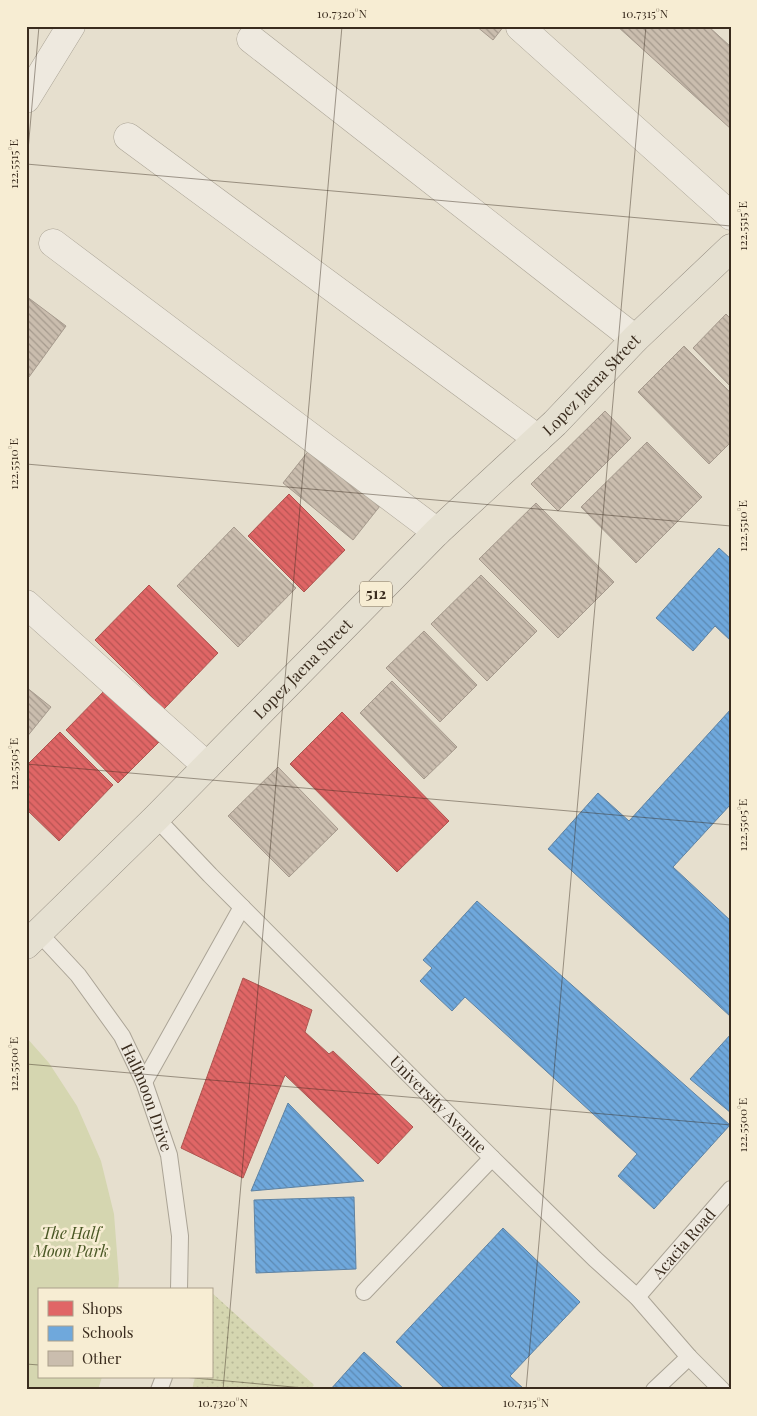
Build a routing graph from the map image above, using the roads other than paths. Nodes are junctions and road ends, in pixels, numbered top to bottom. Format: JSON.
{"nodes":[{"id":1,"x":71,"y":26,"type":"edge"},
{"id":2,"x":520,"y":27,"type":"edge"},
{"id":3,"x":251,"y":39,"type":"dead end"},
{"id":4,"x":26,"y":99,"type":"edge"},
{"id":5,"x":128,"y":136,"type":"dead end"},
{"id":6,"x":731,"y":216,"type":"edge"},
{"id":7,"x":53,"y":243,"type":"dead end"},
{"id":8,"x":731,"y":248,"type":"edge"},
{"id":9,"x":635,"y":339,"type":"junction"},
{"id":10,"x":538,"y":439,"type":"junction"},
{"id":11,"x":437,"y":532,"type":"junction"},
{"id":12,"x":26,"y":604,"type":"edge"},
{"id":13,"x":207,"y":766,"type":"junction"},
{"id":14,"x":156,"y":818,"type":"junction"},
{"id":15,"x":242,"y":908,"type":"junction"},
{"id":16,"x":33,"y":939,"type":"edge"},
{"id":17,"x":144,"y":1082,"type":"junction"},
{"id":18,"x":492,"y":1158,"type":"junction"},
{"id":19,"x":731,"y":1189,"type":"edge"},
{"id":20,"x":179,"y":1288,"type":"edge"},
{"id":21,"x":364,"y":1292,"type":"dead end"},
{"id":22,"x":638,"y":1297,"type":"junction"},
{"id":23,"x":689,"y":1357,"type":"junction"},
{"id":24,"x":164,"y":1378,"type":"edge"},
{"id":25,"x":159,"y":1390,"type":"edge"},
{"id":26,"x":654,"y":1390,"type":"edge"},
{"id":27,"x":722,"y":1390,"type":"edge"}],
"edges":[{"from":1,"to":4,"type":"street"},
{"from":2,"to":6,"type":"street"},
{"from":3,"to":9,"type":"street"},
{"from":5,"to":10,"type":"street"},
{"from":7,"to":11,"type":"street"},
{"from":8,"to":9,"type":"main road","name":"Lopez Jaena Street","number":"512"},
{"from":9,"to":10,"type":"main road","name":"Lopez Jaena Street","number":"512"},
{"from":10,"to":11,"type":"main road","name":"Lopez Jaena Street","number":"512"},
{"from":11,"to":13,"type":"main road","name":"Lopez Jaena Street","number":"512"},
{"from":12,"to":13,"type":"street"},
{"from":13,"to":14,"type":"main road","name":"Lopez Jaena Street","number":"512"},
{"from":14,"to":15,"type":"lane","name":"University Avenue"},
{"from":14,"to":16,"type":"main road","name":"Lopez Jaena Street","number":"512"},
{"from":15,"to":17,"type":"lane"},
{"from":15,"to":18,"type":"lane","name":"University Avenue"},
{"from":16,"to":17,"type":"lane","name":"Halfmoon Drive"},
{"from":17,"to":20,"type":"lane","name":"Halfmoon Drive"},
{"from":18,"to":21,"type":"lane"},
{"from":18,"to":22,"type":"lane","name":"University Avenue"},
{"from":19,"to":22,"type":"lane","name":"Acacia Road"},
{"from":22,"to":23,"type":"lane","name":"University Avenue"},
{"from":23,"to":26,"type":"lane"},
{"from":23,"to":27,"type":"lane","name":"University Avenue"},
{"from":24,"to":25,"type":"lane"}]}
